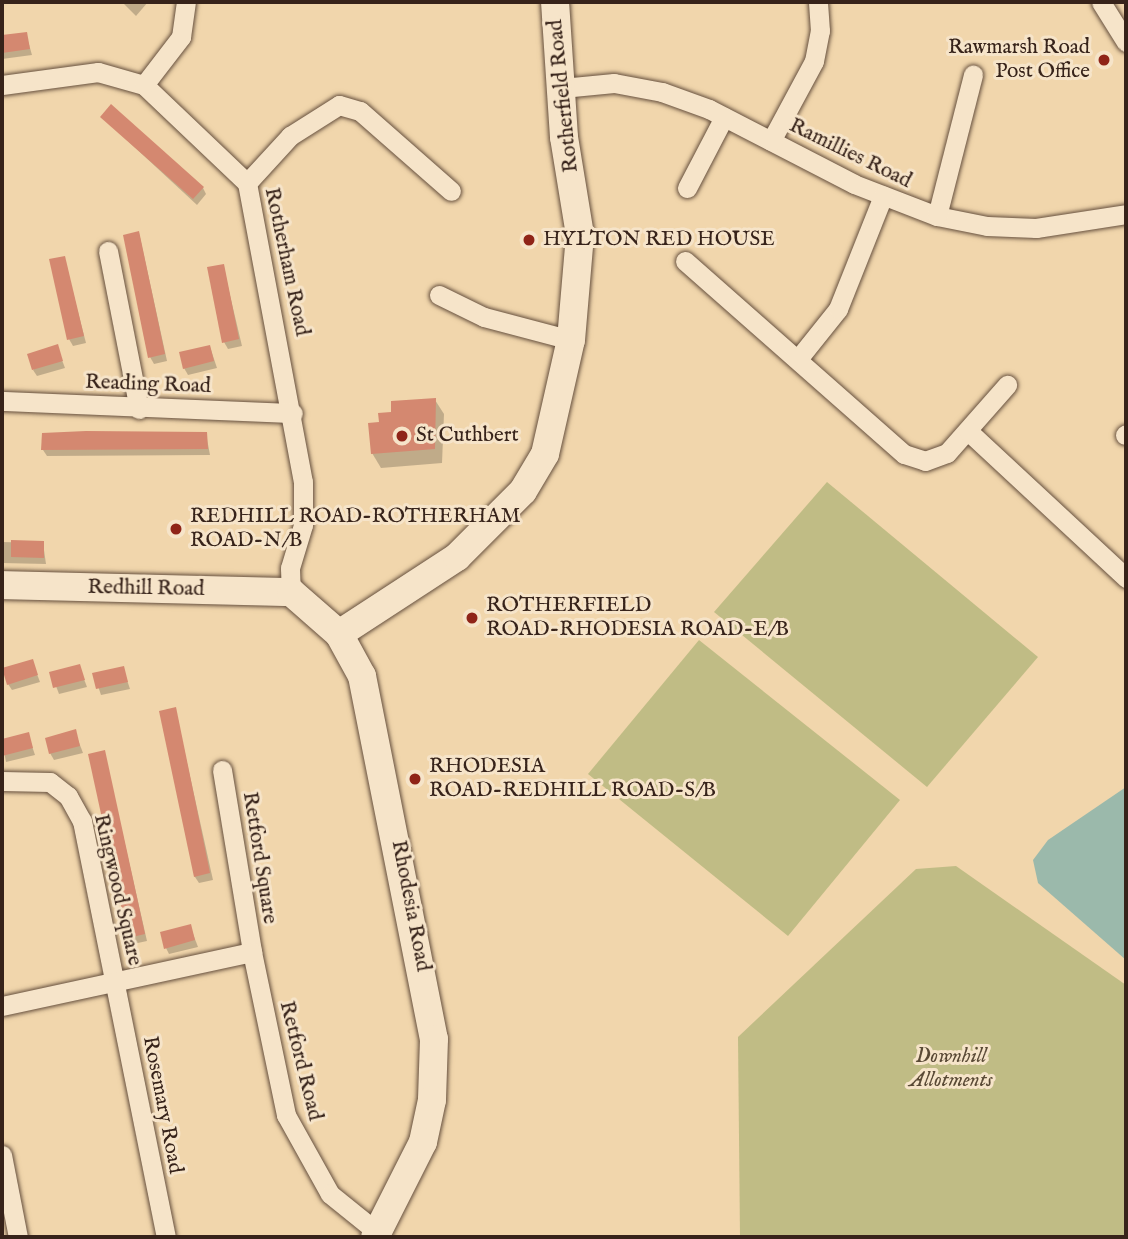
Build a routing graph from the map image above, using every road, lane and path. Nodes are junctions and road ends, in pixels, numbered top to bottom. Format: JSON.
{"nodes":[{"id":1,"x":186,"y":2,"type":"edge"},
{"id":2,"x":555,"y":2,"type":"edge"},
{"id":3,"x":818,"y":2,"type":"edge"},
{"id":4,"x":1101,"y":2,"type":"edge"},
{"id":5,"x":1124,"y":35,"type":"edge"},
{"id":6,"x":973,"y":75,"type":"dead end"},
{"id":7,"x":2,"y":85,"type":"edge"},
{"id":8,"x":144,"y":85,"type":"junction"},
{"id":9,"x":562,"y":88,"type":"junction"},
{"id":10,"x":724,"y":117,"type":"junction"},
{"id":11,"x":771,"y":141,"type":"junction"},
{"id":12,"x":247,"y":183,"type":"junction"},
{"id":13,"x":687,"y":188,"type":"dead end"},
{"id":14,"x":451,"y":191,"type":"dead end"},
{"id":15,"x":883,"y":196,"type":"junction"},
{"id":16,"x":1126,"y":214,"type":"edge"},
{"id":17,"x":937,"y":216,"type":"junction"},
{"id":18,"x":108,"y":251,"type":"dead end"},
{"id":19,"x":685,"y":261,"type":"dead end"},
{"id":20,"x":439,"y":295,"type":"dead end"},
{"id":21,"x":571,"y":340,"type":"junction"},
{"id":22,"x":798,"y":359,"type":"junction"},
{"id":23,"x":1007,"y":385,"type":"dead end"},
{"id":24,"x":2,"y":401,"type":"edge"},
{"id":25,"x":139,"y":409,"type":"junction"},
{"id":26,"x":293,"y":413,"type":"junction"},
{"id":27,"x":968,"y":431,"type":"junction"},
{"id":28,"x":1126,"y":578,"type":"edge"},
{"id":29,"x":2,"y":585,"type":"edge"},
{"id":30,"x":291,"y":592,"type":"junction"},
{"id":31,"x":339,"y":635,"type":"junction"},
{"id":32,"x":222,"y":770,"type":"dead end"},
{"id":33,"x":2,"y":781,"type":"edge"},
{"id":34,"x":252,"y":952,"type":"junction"},
{"id":35,"x":114,"y":982,"type":"junction"},
{"id":36,"x":2,"y":1006,"type":"edge"},
{"id":37,"x":2,"y":1155,"type":"edge"},
{"id":38,"x":376,"y":1235,"type":"edge"},
{"id":39,"x":18,"y":1237,"type":"edge"},
{"id":40,"x":166,"y":1237,"type":"edge"}],
"edges":[{"from":1,"to":8,"type":"street"},
{"from":2,"to":9,"type":"street","name":"Rotherfield Road"},
{"from":3,"to":11,"type":"street"},
{"from":4,"to":5,"type":"street"},
{"from":6,"to":17,"type":"street"},
{"from":7,"to":8,"type":"street","name":"Rotherham Road"},
{"from":8,"to":12,"type":"street","name":"Rotherham Road"},
{"from":9,"to":10,"type":"street","name":"Ramillies Road"},
{"from":9,"to":21,"type":"street","name":"Rotherfield Road"},
{"from":10,"to":11,"type":"street","name":"Ramillies Road"},
{"from":10,"to":13,"type":"street"},
{"from":11,"to":15,"type":"street","name":"Ramillies Road"},
{"from":12,"to":14,"type":"street"},
{"from":12,"to":26,"type":"street","name":"Rotherham Road"},
{"from":15,"to":17,"type":"street","name":"Ramillies Road"},
{"from":15,"to":22,"type":"street"},
{"from":16,"to":17,"type":"street","name":"Ramillies Road"},
{"from":18,"to":25,"type":"street"},
{"from":19,"to":22,"type":"street"},
{"from":20,"to":21,"type":"street"},
{"from":21,"to":31,"type":"street","name":"Rotherfield Road"},
{"from":22,"to":27,"type":"street"},
{"from":23,"to":27,"type":"street"},
{"from":24,"to":25,"type":"street","name":"Reading Road"},
{"from":25,"to":26,"type":"street","name":"Reading Road"},
{"from":26,"to":30,"type":"street","name":"Rotherham Road"},
{"from":27,"to":28,"type":"street"},
{"from":29,"to":30,"type":"street","name":"Redhill Road"},
{"from":30,"to":31,"type":"street","name":"Rhodesia Road"},
{"from":31,"to":38,"type":"street","name":"Rhodesia Road"},
{"from":32,"to":34,"type":"street","name":"Retford Square"},
{"from":33,"to":35,"type":"street","name":"Ringwood Square"},
{"from":34,"to":35,"type":"street"},
{"from":34,"to":38,"type":"street","name":"Retford Road"},
{"from":35,"to":36,"type":"street"},
{"from":35,"to":40,"type":"street","name":"Rosemary Road"},
{"from":37,"to":39,"type":"street"}]}
